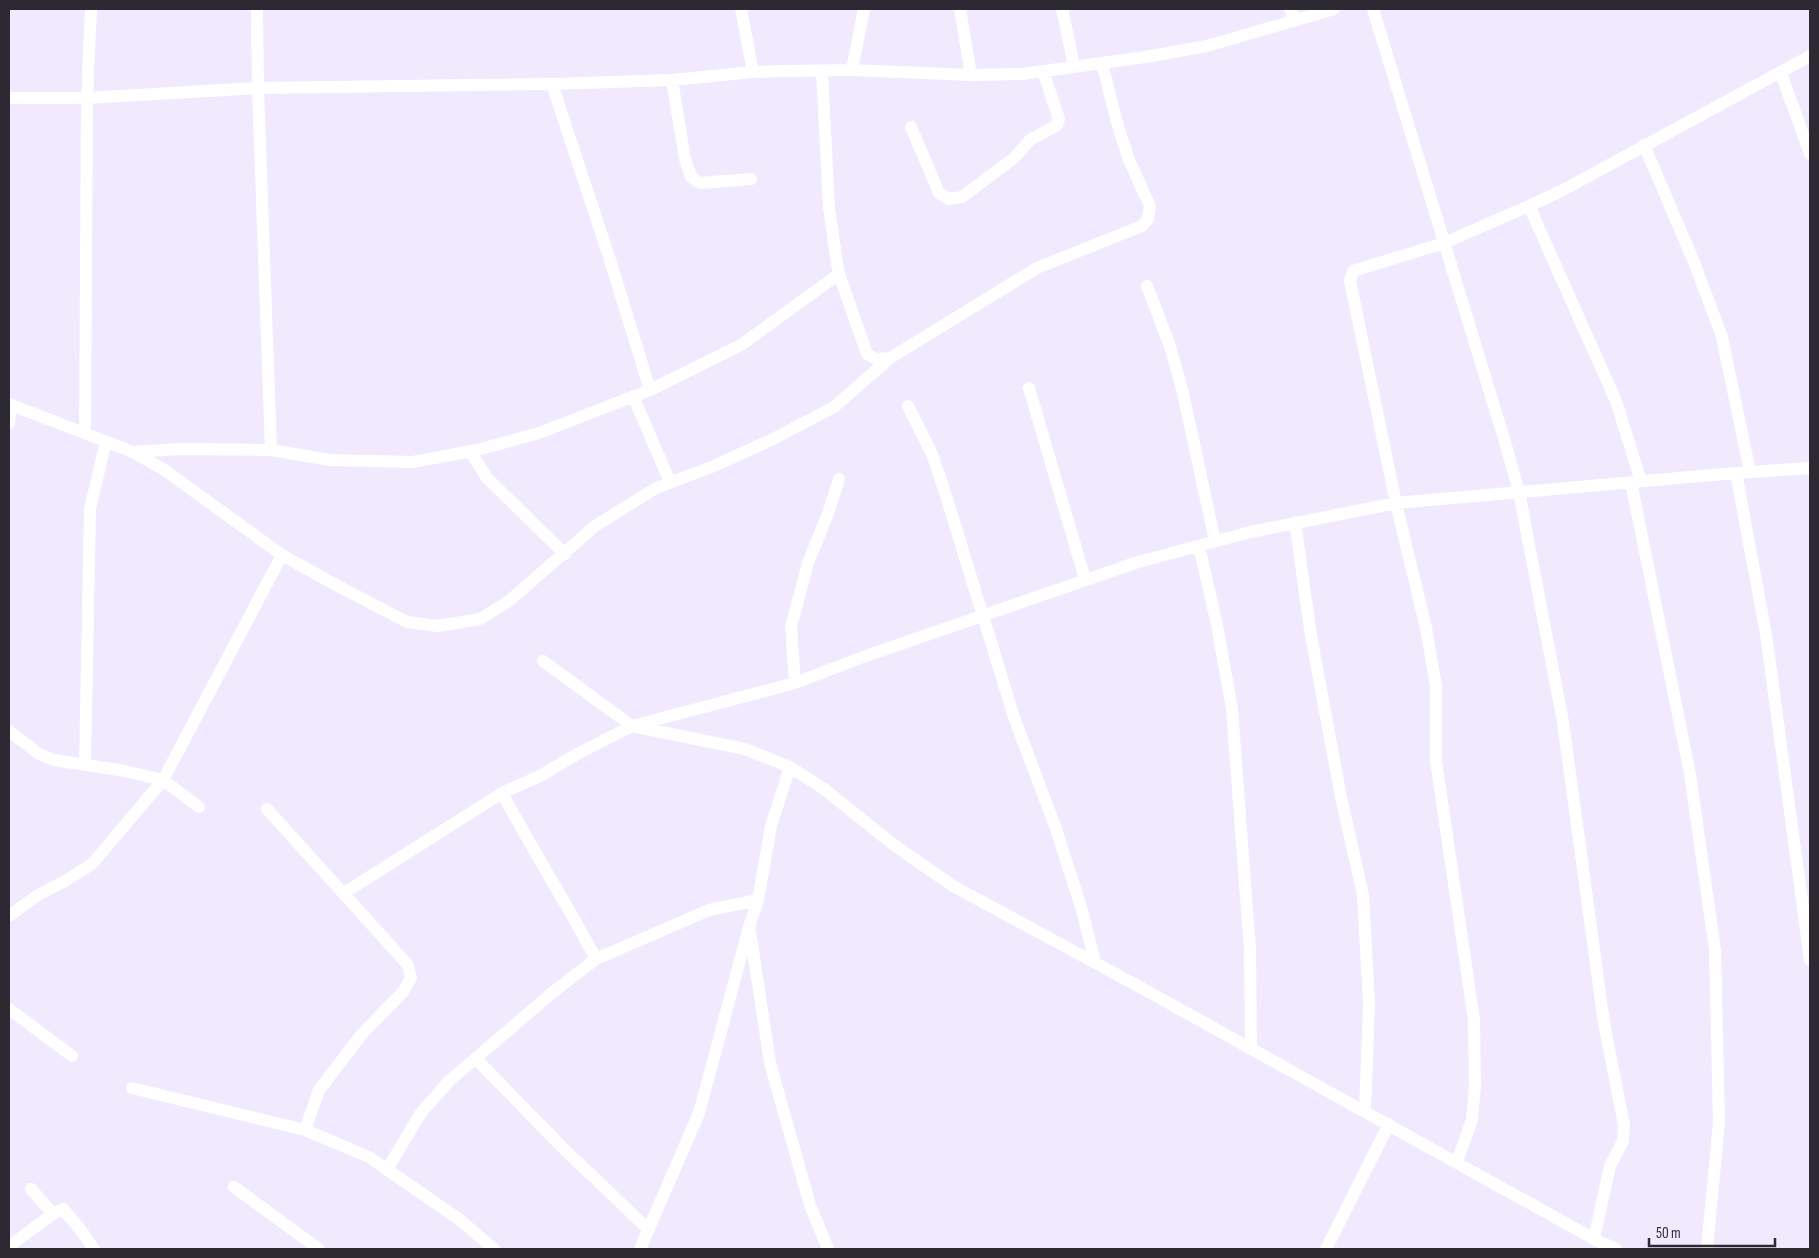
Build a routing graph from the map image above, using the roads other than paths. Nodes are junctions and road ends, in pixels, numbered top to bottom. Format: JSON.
{"nodes":[{"id":1,"x":90,"y":9,"type":"edge"},
{"id":2,"x":257,"y":9,"type":"edge"},
{"id":3,"x":741,"y":9,"type":"edge"},
{"id":4,"x":864,"y":9,"type":"edge"},
{"id":5,"x":960,"y":9,"type":"edge"},
{"id":6,"x":1062,"y":9,"type":"edge"},
{"id":7,"x":1334,"y":9,"type":"edge"},
{"id":8,"x":1373,"y":9,"type":"edge"},
{"id":9,"x":1292,"y":15,"type":"edge"},
{"id":10,"x":1810,"y":56,"type":"edge"},
{"id":11,"x":1102,"y":63,"type":"junction"},
{"id":12,"x":1074,"y":66,"type":"junction"},
{"id":13,"x":852,"y":70,"type":"junction"},
{"id":14,"x":822,"y":71,"type":"junction"},
{"id":15,"x":1044,"y":71,"type":"junction"},
{"id":16,"x":753,"y":72,"type":"junction"},
{"id":17,"x":1781,"y":73,"type":"junction"},
{"id":18,"x":971,"y":75,"type":"junction"},
{"id":19,"x":672,"y":80,"type":"junction"},
{"id":20,"x":552,"y":84,"type":"junction"},
{"id":21,"x":258,"y":88,"type":"junction"},
{"id":22,"x":9,"y":98,"type":"edge"},
{"id":23,"x":87,"y":98,"type":"junction"},
{"id":24,"x":911,"y":127,"type":"dead end"},
{"id":25,"x":1644,"y":145,"type":"junction"},
{"id":26,"x":1810,"y":154,"type":"edge"},
{"id":27,"x":751,"y":179,"type":"dead end"},
{"id":28,"x":1529,"y":206,"type":"junction"},
{"id":29,"x":1444,"y":243,"type":"junction"},
{"id":30,"x":839,"y":274,"type":"junction"},
{"id":31,"x":1147,"y":286,"type":"dead end"},
{"id":32,"x":890,"y":358,"type":"junction"},
{"id":33,"x":1029,"y":388,"type":"dead end"},
{"id":34,"x":650,"y":390,"type":"junction"},
{"id":35,"x":633,"y":396,"type":"junction"},
{"id":36,"x":10,"y":404,"type":"edge"},
{"id":37,"x":908,"y":406,"type":"dead end"},
{"id":38,"x":9,"y":424,"type":"edge"},
{"id":39,"x":85,"y":432,"type":"junction"},
{"id":40,"x":106,"y":440,"type":"junction"},
{"id":41,"x":271,"y":450,"type":"junction"},
{"id":42,"x":470,"y":451,"type":"junction"},
{"id":43,"x":133,"y":452,"type":"junction"},
{"id":44,"x":1810,"y":468,"type":"edge"},
{"id":45,"x":1750,"y":472,"type":"junction"},
{"id":46,"x":1736,"y":473,"type":"junction"},
{"id":47,"x":839,"y":479,"type":"dead end"},
{"id":48,"x":670,"y":482,"type":"junction"},
{"id":49,"x":1636,"y":482,"type":"junction"},
{"id":50,"x":1519,"y":492,"type":"junction"},
{"id":51,"x":1396,"y":503,"type":"junction"},
{"id":52,"x":1295,"y":522,"type":"junction"},
{"id":53,"x":1215,"y":541,"type":"junction"},
{"id":54,"x":1199,"y":546,"type":"junction"},
{"id":55,"x":565,"y":554,"type":"junction"},
{"id":56,"x":282,"y":555,"type":"junction"},
{"id":57,"x":1085,"y":579,"type":"junction"},
{"id":58,"x":984,"y":616,"type":"junction"},
{"id":59,"x":543,"y":661,"type":"dead end"},
{"id":60,"x":795,"y":683,"type":"junction"},
{"id":61,"x":632,"y":726,"type":"junction"},
{"id":62,"x":9,"y":731,"type":"edge"},
{"id":63,"x":85,"y":764,"type":"junction"},
{"id":64,"x":790,"y":768,"type":"junction"},
{"id":65,"x":163,"y":780,"type":"junction"},
{"id":66,"x":502,"y":792,"type":"junction"},
{"id":67,"x":199,"y":807,"type":"dead end"},
{"id":68,"x":267,"y":809,"type":"dead end"},
{"id":69,"x":344,"y":893,"type":"junction"},
{"id":70,"x":758,"y":900,"type":"junction"},
{"id":71,"x":9,"y":916,"type":"edge"},
{"id":72,"x":749,"y":926,"type":"junction"},
{"id":73,"x":596,"y":958,"type":"junction"},
{"id":74,"x":1810,"y":960,"type":"edge"},
{"id":75,"x":1095,"y":962,"type":"junction"},
{"id":76,"x":9,"y":1009,"type":"edge"},
{"id":77,"x":1251,"y":1049,"type":"junction"},
{"id":78,"x":72,"y":1056,"type":"dead end"},
{"id":79,"x":476,"y":1059,"type":"junction"},
{"id":80,"x":132,"y":1088,"type":"dead end"},
{"id":81,"x":1364,"y":1111,"type":"junction"},
{"id":82,"x":1389,"y":1124,"type":"junction"},
{"id":83,"x":305,"y":1130,"type":"junction"},
{"id":84,"x":1457,"y":1162,"type":"junction"},
{"id":85,"x":388,"y":1170,"type":"junction"},
{"id":86,"x":234,"y":1187,"type":"dead end"},
{"id":87,"x":31,"y":1189,"type":"dead end"},
{"id":88,"x":53,"y":1214,"type":"junction"},
{"id":89,"x":648,"y":1230,"type":"junction"},
{"id":90,"x":1594,"y":1239,"type":"junction"},
{"id":91,"x":9,"y":1246,"type":"edge"},
{"id":92,"x":94,"y":1249,"type":"edge"},
{"id":93,"x":319,"y":1249,"type":"edge"},
{"id":94,"x":494,"y":1249,"type":"edge"},
{"id":95,"x":640,"y":1249,"type":"edge"},
{"id":96,"x":828,"y":1249,"type":"edge"},
{"id":97,"x":1326,"y":1249,"type":"edge"},
{"id":98,"x":1616,"y":1249,"type":"edge"},
{"id":99,"x":1707,"y":1249,"type":"edge"}],
"edges":[{"from":1,"to":23,"type":"street"},
{"from":2,"to":21,"type":"street"},
{"from":3,"to":16,"type":"street"},
{"from":4,"to":13,"type":"street"},
{"from":5,"to":18,"type":"street"},
{"from":6,"to":12,"type":"street"},
{"from":7,"to":9,"type":"street"},
{"from":8,"to":29,"type":"street"},
{"from":9,"to":11,"type":"street"},
{"from":10,"to":17,"type":"street"},
{"from":11,"to":12,"type":"street"},
{"from":11,"to":32,"type":"street"},
{"from":12,"to":15,"type":"street"},
{"from":13,"to":14,"type":"street"},
{"from":13,"to":18,"type":"street"},
{"from":14,"to":16,"type":"street"},
{"from":14,"to":30,"type":"street"},
{"from":15,"to":18,"type":"street"},
{"from":15,"to":24,"type":"street"},
{"from":16,"to":19,"type":"street"},
{"from":17,"to":25,"type":"street"},
{"from":17,"to":26,"type":"street"},
{"from":19,"to":20,"type":"street"},
{"from":19,"to":27,"type":"street"},
{"from":20,"to":21,"type":"street"},
{"from":20,"to":34,"type":"street"},
{"from":21,"to":23,"type":"street"},
{"from":21,"to":41,"type":"street"},
{"from":22,"to":23,"type":"street"},
{"from":23,"to":39,"type":"street"},
{"from":25,"to":28,"type":"street"},
{"from":25,"to":45,"type":"street"},
{"from":28,"to":29,"type":"street"},
{"from":28,"to":49,"type":"street"},
{"from":29,"to":50,"type":"street"},
{"from":29,"to":51,"type":"street"},
{"from":30,"to":32,"type":"street"},
{"from":30,"to":34,"type":"street"},
{"from":31,"to":53,"type":"street"},
{"from":32,"to":48,"type":"street"},
{"from":33,"to":57,"type":"street"},
{"from":34,"to":35,"type":"street"},
{"from":35,"to":42,"type":"street"},
{"from":35,"to":48,"type":"street"},
{"from":36,"to":38,"type":"street"},
{"from":36,"to":39,"type":"street"},
{"from":37,"to":58,"type":"street"},
{"from":39,"to":40,"type":"street"},
{"from":40,"to":43,"type":"street"},
{"from":40,"to":63,"type":"street"},
{"from":41,"to":42,"type":"street"},
{"from":41,"to":43,"type":"street"},
{"from":42,"to":55,"type":"street"},
{"from":43,"to":56,"type":"street"},
{"from":44,"to":45,"type":"street"},
{"from":45,"to":46,"type":"street"},
{"from":46,"to":49,"type":"street"},
{"from":46,"to":74,"type":"street"},
{"from":47,"to":60,"type":"street"},
{"from":48,"to":55,"type":"street"},
{"from":49,"to":50,"type":"street"},
{"from":49,"to":99,"type":"street"},
{"from":50,"to":51,"type":"street"},
{"from":50,"to":90,"type":"street"},
{"from":51,"to":52,"type":"street"},
{"from":51,"to":84,"type":"street"},
{"from":52,"to":53,"type":"street"},
{"from":52,"to":81,"type":"street"},
{"from":53,"to":54,"type":"street"},
{"from":54,"to":57,"type":"street"},
{"from":54,"to":77,"type":"street"},
{"from":55,"to":56,"type":"street"},
{"from":56,"to":65,"type":"street"},
{"from":57,"to":58,"type":"street"},
{"from":58,"to":60,"type":"street"},
{"from":58,"to":75,"type":"street"},
{"from":59,"to":61,"type":"street"},
{"from":60,"to":61,"type":"street"},
{"from":61,"to":64,"type":"street"},
{"from":61,"to":66,"type":"street"},
{"from":62,"to":63,"type":"street"},
{"from":63,"to":65,"type":"street"},
{"from":64,"to":70,"type":"street"},
{"from":64,"to":75,"type":"street"},
{"from":65,"to":67,"type":"street"},
{"from":65,"to":71,"type":"street"},
{"from":66,"to":69,"type":"street"},
{"from":66,"to":73,"type":"street"},
{"from":68,"to":69,"type":"street"},
{"from":69,"to":83,"type":"street"},
{"from":70,"to":72,"type":"street"},
{"from":70,"to":73,"type":"street"},
{"from":72,"to":89,"type":"street"},
{"from":72,"to":96,"type":"street"},
{"from":73,"to":79,"type":"street"},
{"from":75,"to":77,"type":"street"},
{"from":76,"to":78,"type":"street"},
{"from":77,"to":81,"type":"street"},
{"from":79,"to":85,"type":"street"},
{"from":79,"to":89,"type":"street"},
{"from":80,"to":83,"type":"street"},
{"from":81,"to":82,"type":"street"},
{"from":82,"to":84,"type":"street"},
{"from":82,"to":97,"type":"street"},
{"from":83,"to":85,"type":"street"},
{"from":84,"to":90,"type":"street"},
{"from":85,"to":94,"type":"street"},
{"from":86,"to":93,"type":"street"},
{"from":87,"to":88,"type":"street"},
{"from":88,"to":91,"type":"street"},
{"from":88,"to":92,"type":"street"},
{"from":89,"to":95,"type":"street"},
{"from":90,"to":98,"type":"street"}]}
